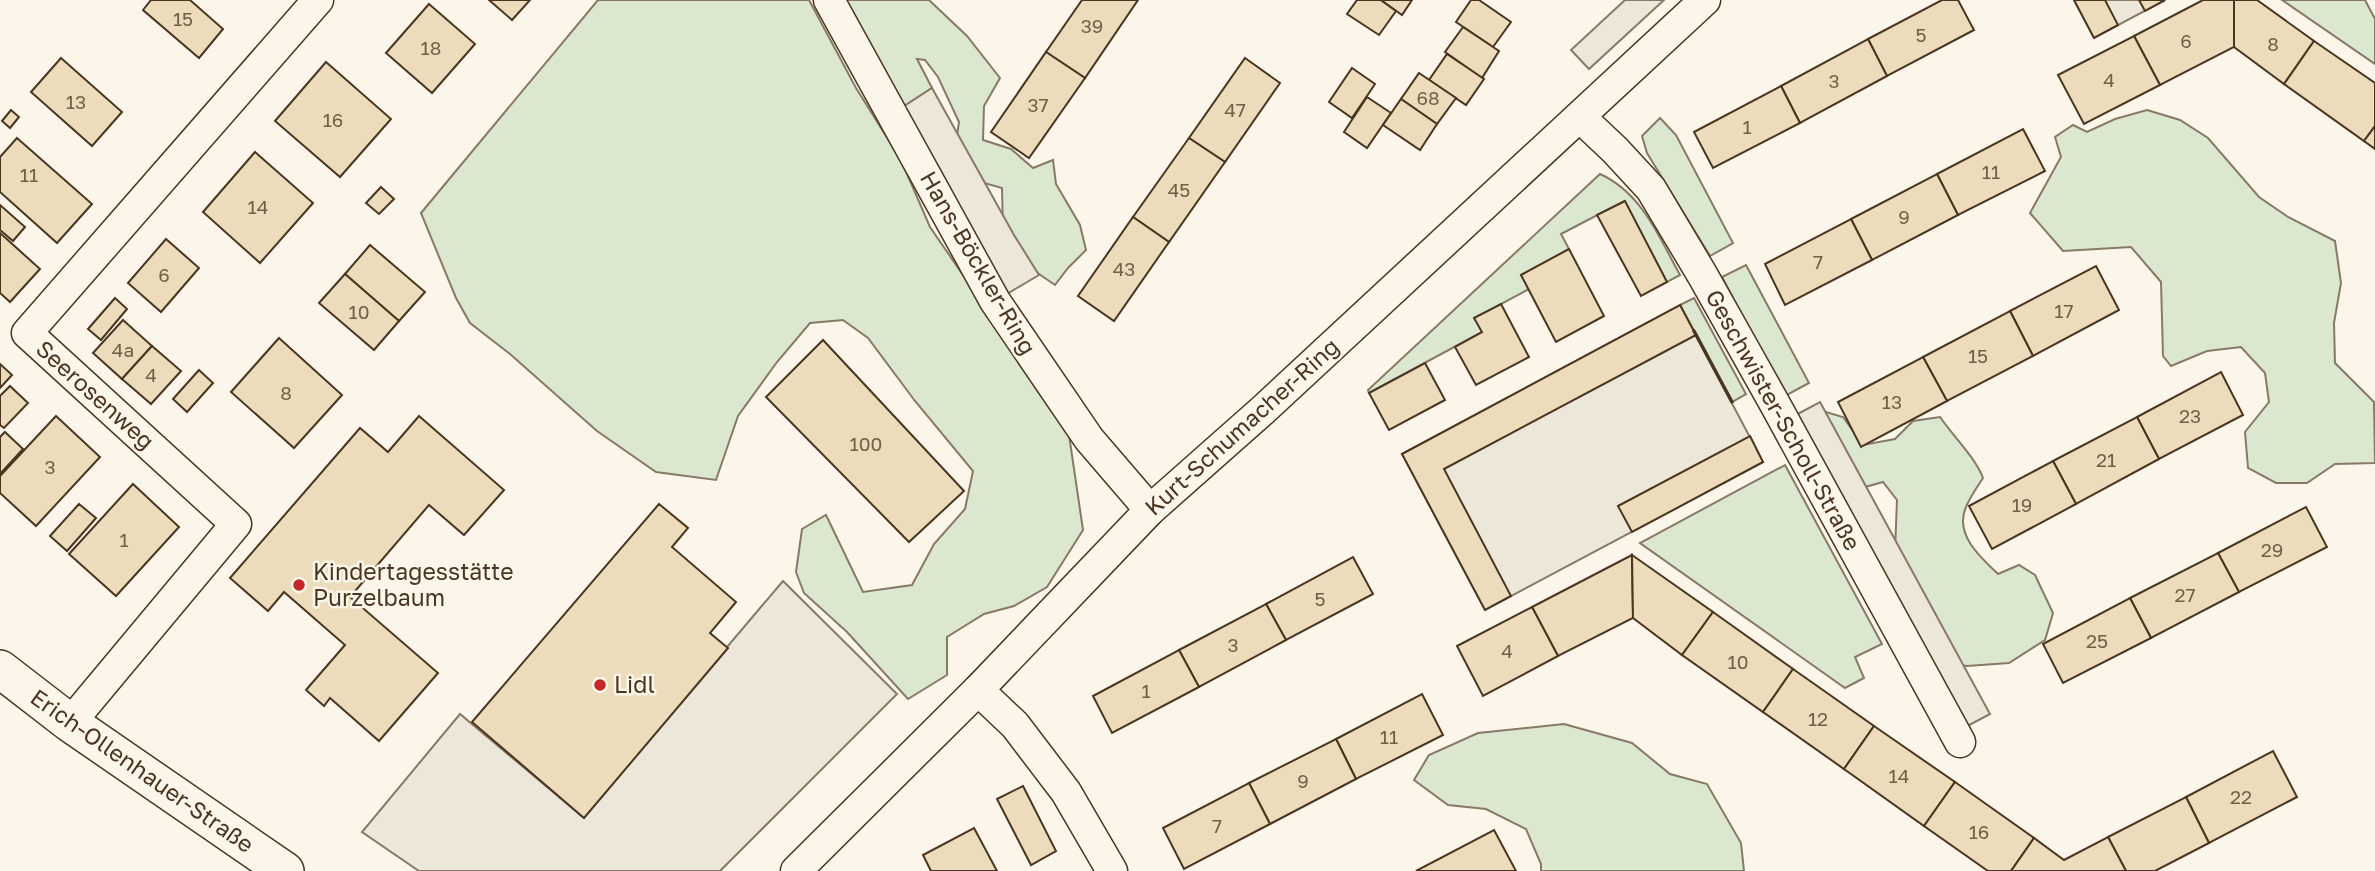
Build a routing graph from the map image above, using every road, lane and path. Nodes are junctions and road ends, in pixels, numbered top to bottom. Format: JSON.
{"nodes":[{"id":1,"x":318,"y":0,"type":"edge"},
{"id":2,"x":829,"y":0,"type":"edge"},
{"id":3,"x":1704,"y":0,"type":"edge"},
{"id":4,"x":1580,"y":117,"type":"junction"},
{"id":5,"x":1150,"y":510,"type":"junction"},
{"id":6,"x":0,"y":669,"type":"edge"},
{"id":7,"x":978,"y":690,"type":"junction"},
{"id":8,"x":70,"y":723,"type":"junction"},
{"id":9,"x":1960,"y":742,"type":"dead end"},
{"id":10,"x":285,"y":871,"type":"edge"},
{"id":11,"x":796,"y":871,"type":"edge"},
{"id":12,"x":1112,"y":871,"type":"edge"}],
"edges":[{"from":1,"to":8,"type":"street","name":"Seerosenweg"},
{"from":2,"to":5,"type":"street","name":"Hans-Böckler-Ring"},
{"from":3,"to":4,"type":"street","name":"Kurt-Schumacher-Ring"},
{"from":4,"to":5,"type":"street","name":"Kurt-Schumacher-Ring"},
{"from":4,"to":9,"type":"street","name":"Geschwister-Scholl-Straße"},
{"from":5,"to":7,"type":"street","name":"Kurt-Schumacher-Ring"},
{"from":6,"to":8,"type":"street","name":"Erich-Ollenhauer-Straße"},
{"from":7,"to":11,"type":"street","name":"Kurt-Schumacher-Ring"},
{"from":7,"to":12,"type":"street"},
{"from":8,"to":10,"type":"street","name":"Erich-Ollenhauer-Straße"}]}
